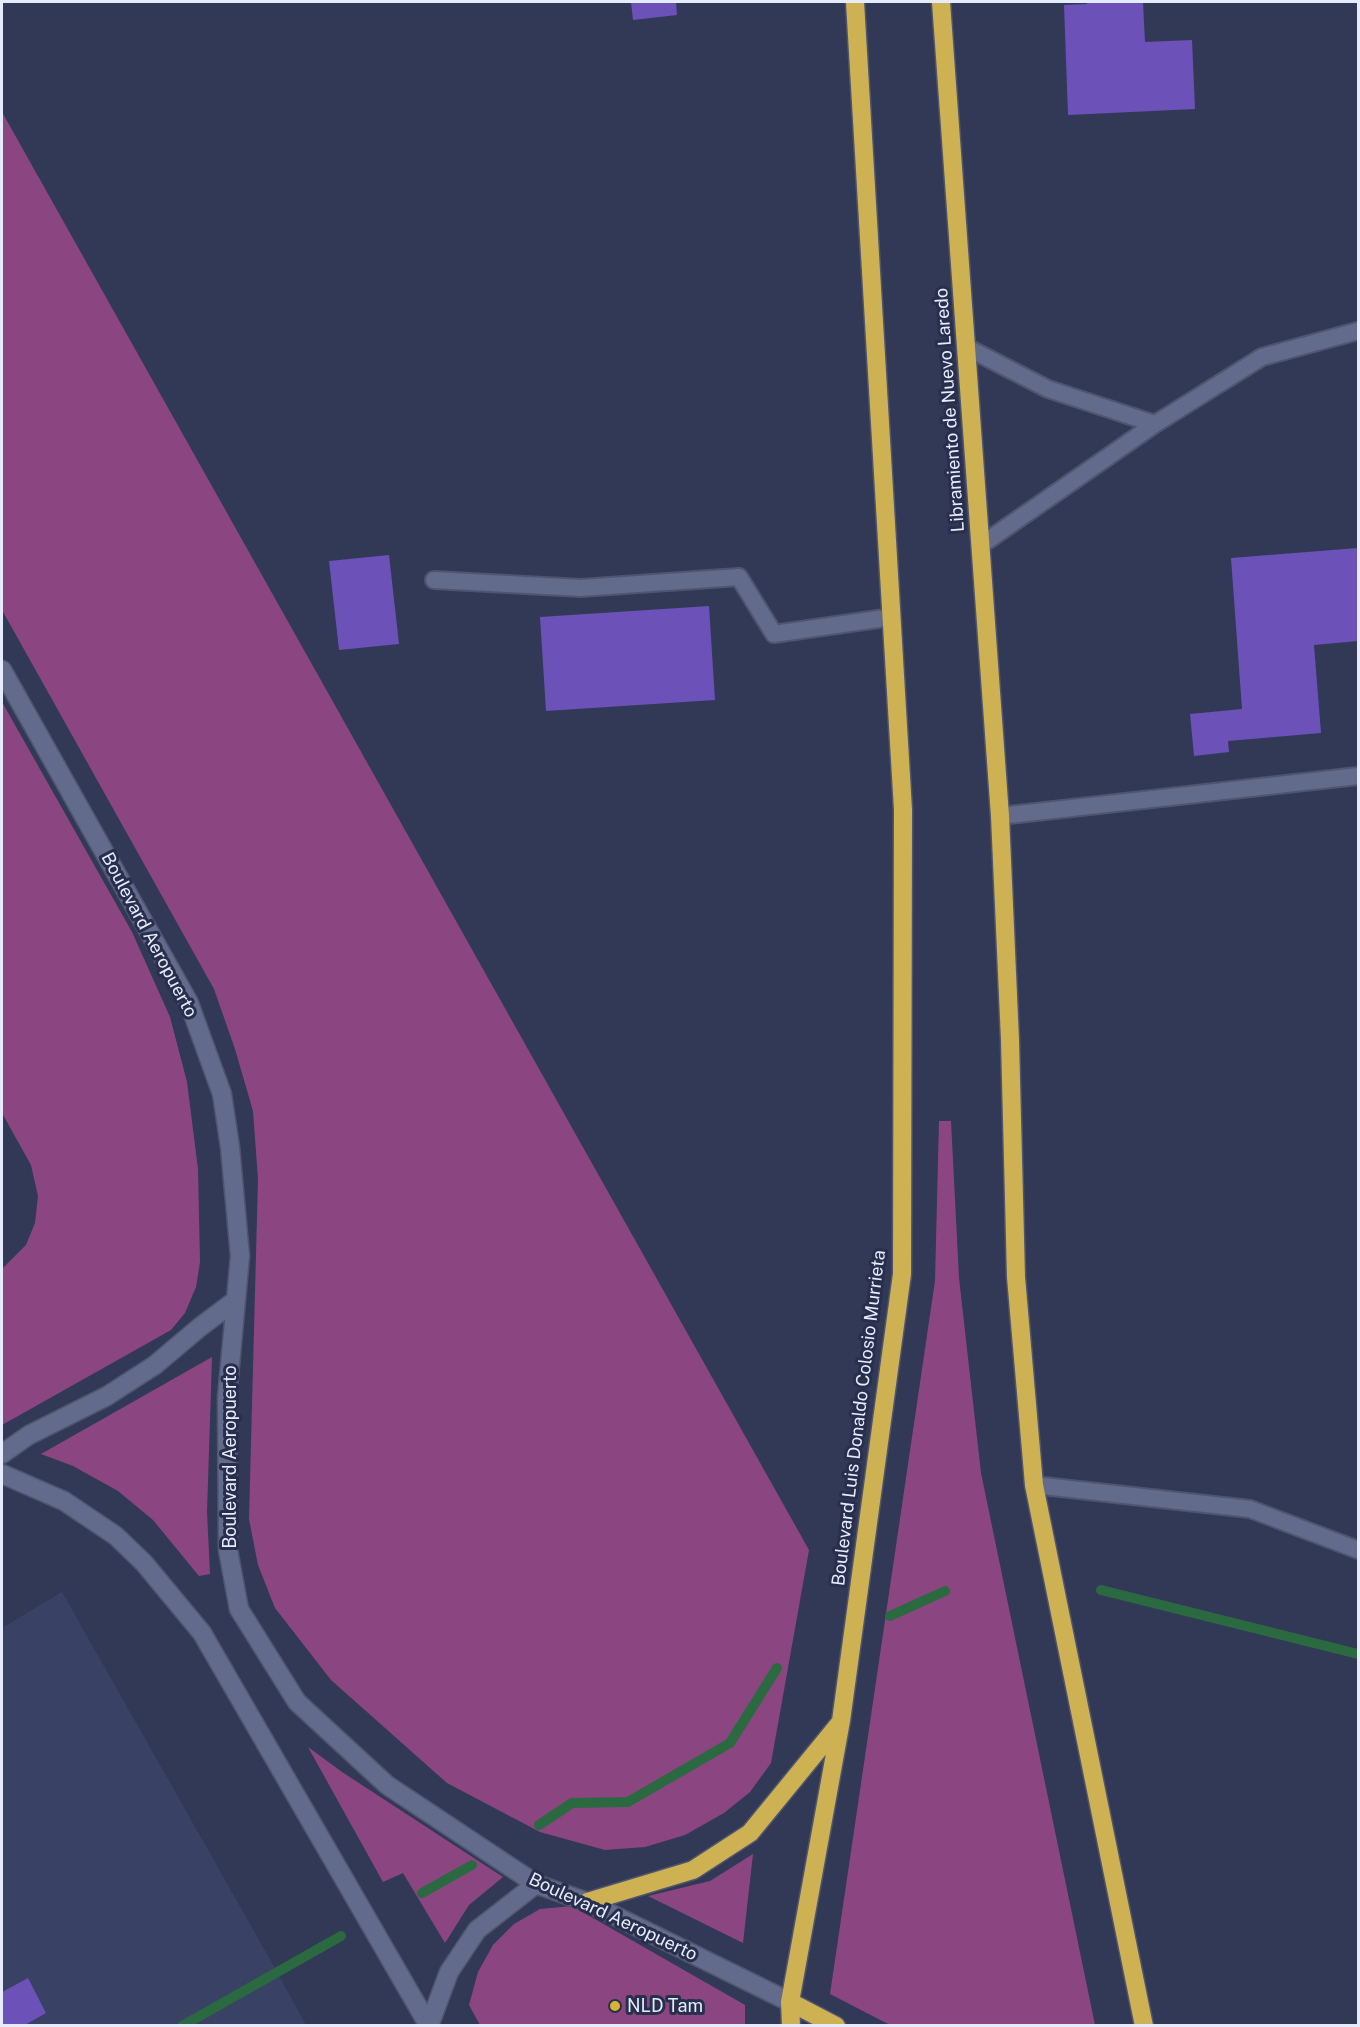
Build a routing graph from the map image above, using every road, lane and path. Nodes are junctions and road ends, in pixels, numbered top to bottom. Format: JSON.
{"nodes":[{"id":1,"x":855,"y":2,"type":"edge"},
{"id":2,"x":941,"y":2,"type":"edge"},
{"id":3,"x":1359,"y":331,"type":"edge"},
{"id":4,"x":966,"y":347,"type":"junction"},
{"id":5,"x":1155,"y":424,"type":"junction"},
{"id":6,"x":981,"y":545,"type":"junction"},
{"id":7,"x":434,"y":580,"type":"dead end"},
{"id":8,"x":892,"y":617,"type":"junction"},
{"id":9,"x":2,"y":670,"type":"edge"},
{"id":10,"x":1359,"y":776,"type":"edge"},
{"id":11,"x":1000,"y":816,"type":"junction"},
{"id":12,"x":236,"y":1300,"type":"junction"},
{"id":13,"x":2,"y":1454,"type":"edge"},
{"id":14,"x":2,"y":1474,"type":"edge"},
{"id":15,"x":1034,"y":1485,"type":"junction"},
{"id":16,"x":1359,"y":1550,"type":"edge"},
{"id":17,"x":841,"y":1721,"type":"junction"},
{"id":18,"x":536,"y":1884,"type":"junction"},
{"id":19,"x":587,"y":1902,"type":"junction"},
{"id":20,"x":790,"y":2002,"type":"junction"},
{"id":21,"x":429,"y":2025,"type":"edge"},
{"id":22,"x":791,"y":2025,"type":"edge"},
{"id":23,"x":836,"y":2025,"type":"edge"},
{"id":24,"x":1144,"y":2025,"type":"edge"}],
"edges":[{"from":1,"to":8,"type":"highway"},
{"from":2,"to":4,"type":"highway","name":"Libramiento de Nuevo Laredo"},
{"from":3,"to":5,"type":"lane"},
{"from":4,"to":5,"type":"lane"},
{"from":4,"to":6,"type":"highway","name":"Libramiento de Nuevo Laredo"},
{"from":5,"to":6,"type":"lane"},
{"from":6,"to":11,"type":"highway","name":"Libramiento de Nuevo Laredo"},
{"from":7,"to":8,"type":"lane"},
{"from":8,"to":17,"type":"highway","name":"Boulevard Luis Donaldo Colosio Murrieta"},
{"from":9,"to":12,"type":"street","name":"Boulevard Aeropuerto"},
{"from":10,"to":11,"type":"lane"},
{"from":11,"to":15,"type":"highway"},
{"from":12,"to":13,"type":"street"},
{"from":12,"to":18,"type":"street","name":"Boulevard Aeropuerto"},
{"from":14,"to":21,"type":"street"},
{"from":15,"to":16,"type":"lane"},
{"from":15,"to":24,"type":"highway"},
{"from":17,"to":19,"type":"highway"},
{"from":17,"to":20,"type":"highway","name":"Boulevard Luis Donaldo Colosio Murrieta"},
{"from":18,"to":19,"type":"street","name":"Boulevard Aeropuerto"},
{"from":18,"to":21,"type":"street"},
{"from":19,"to":20,"type":"street","name":"Boulevard Aeropuerto"},
{"from":20,"to":22,"type":"highway","name":"Boulevard Luis Donaldo Colosio Murrieta"},
{"from":20,"to":23,"type":"highway"}]}
